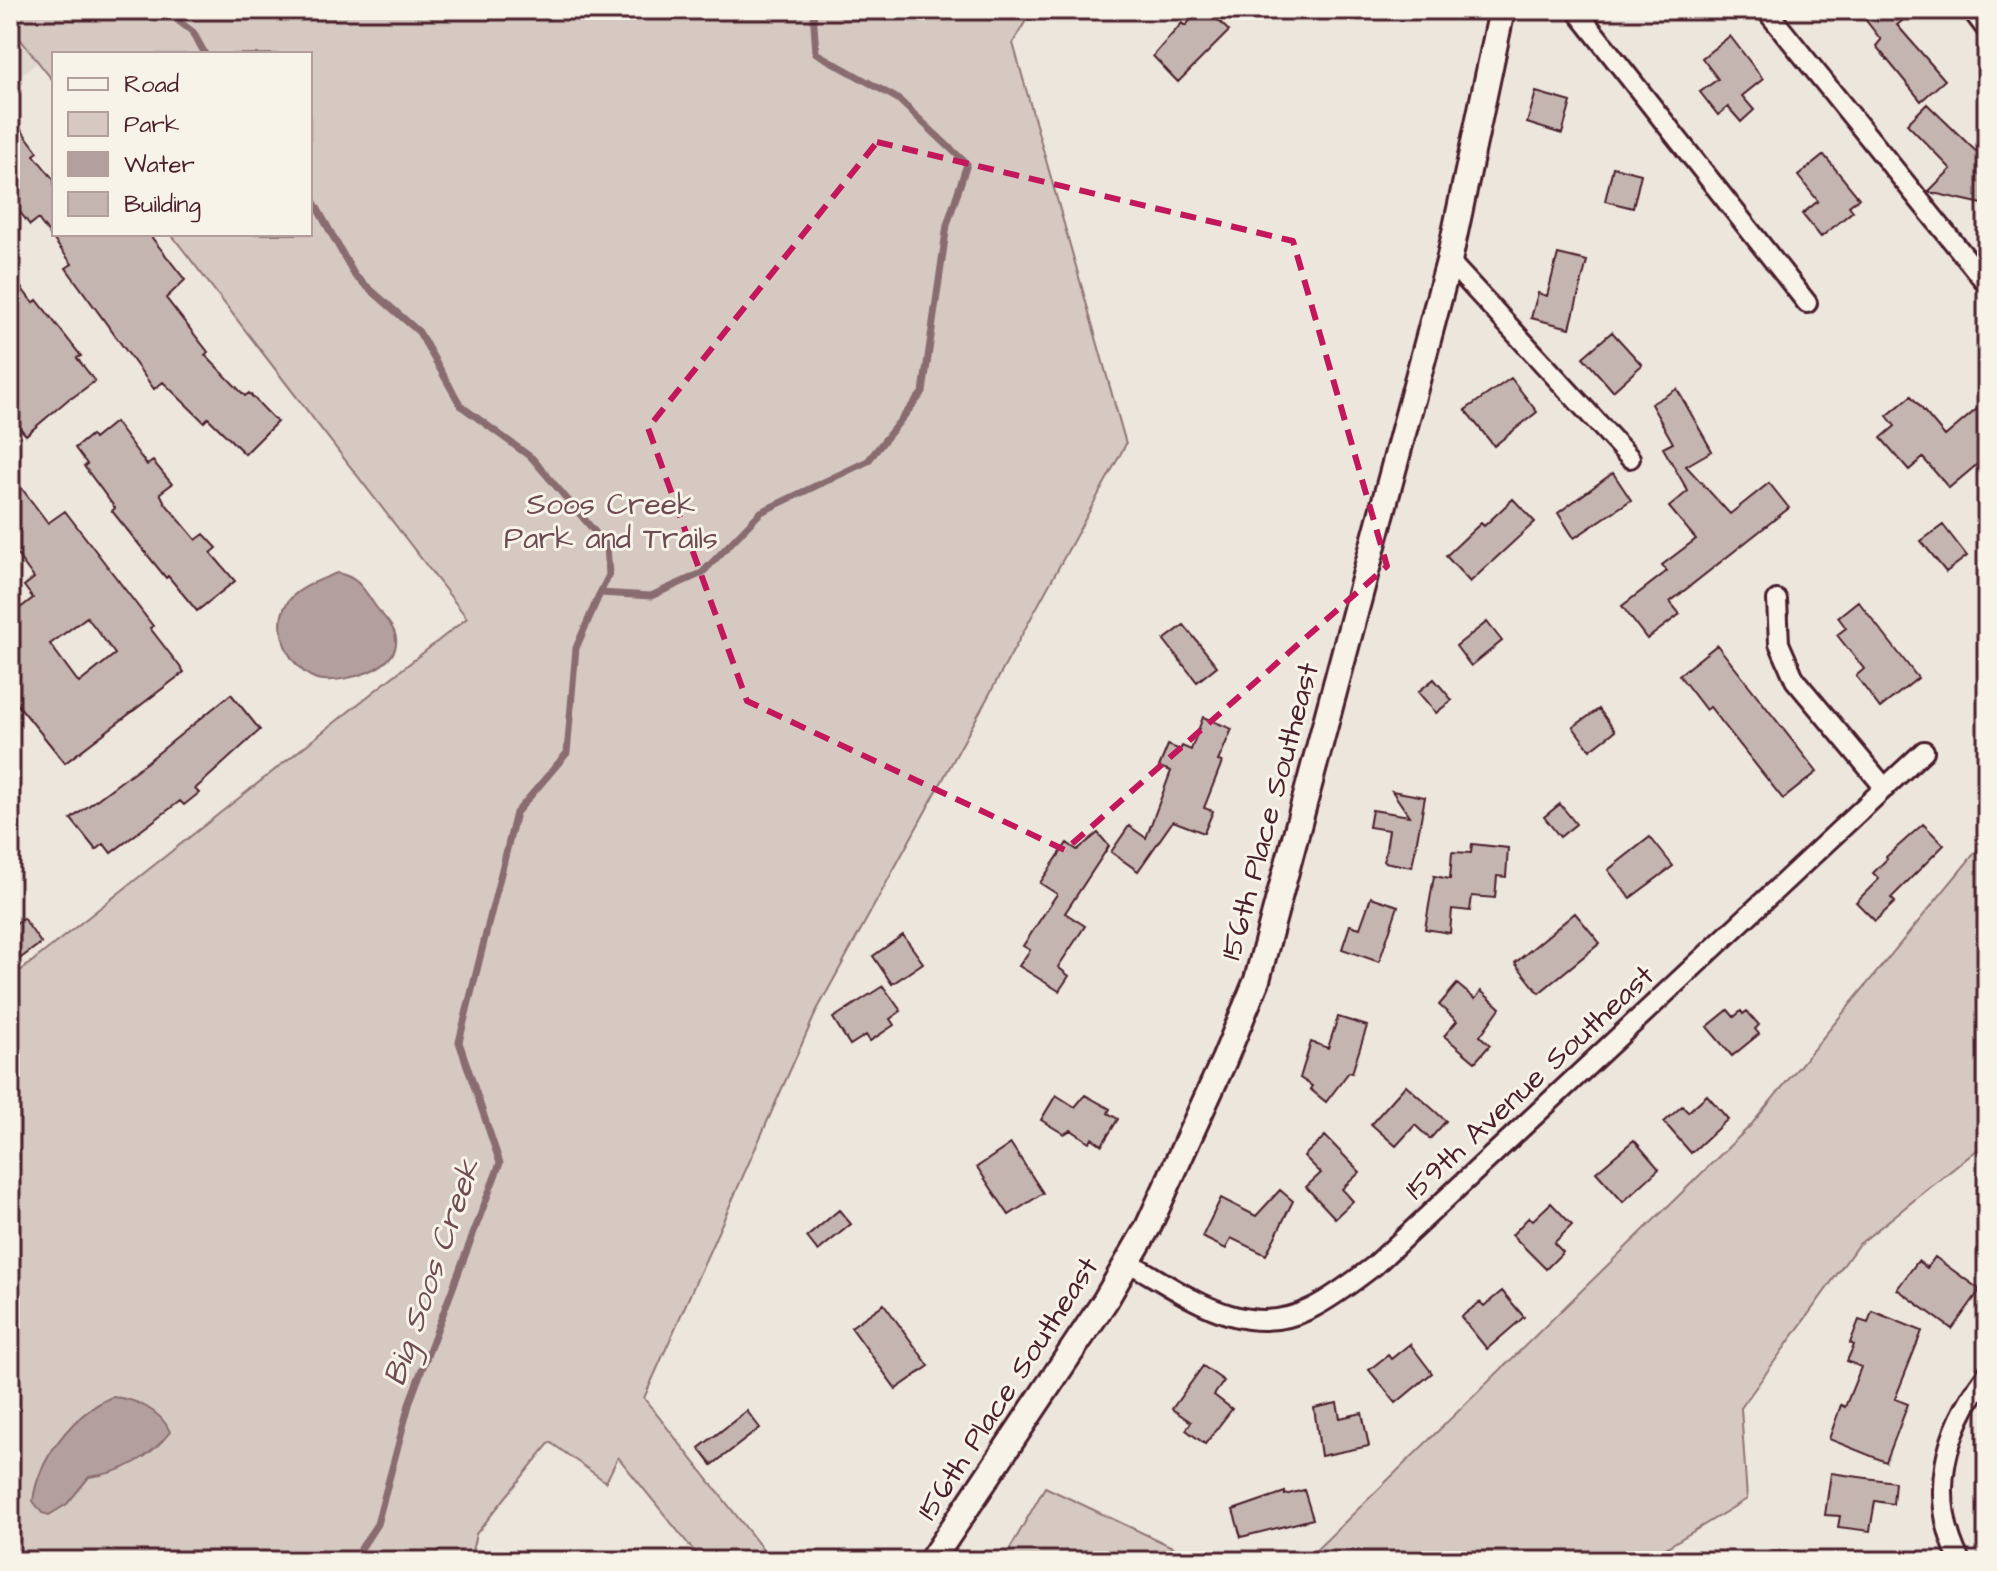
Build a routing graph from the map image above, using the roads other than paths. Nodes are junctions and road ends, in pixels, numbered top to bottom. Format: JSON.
{"nodes":[{"id":1,"x":1502,"y":10,"type":"edge"},
{"id":2,"x":1576,"y":10,"type":"edge"},
{"id":3,"x":1766,"y":10,"type":"edge"},
{"id":4,"x":1972,"y":10,"type":"edge"},
{"id":5,"x":1987,"y":30,"type":"edge"},
{"id":6,"x":1449,"y":261,"type":"junction"},
{"id":7,"x":1987,"y":284,"type":"edge"},
{"id":8,"x":1807,"y":303,"type":"dead end"},
{"id":9,"x":1630,"y":458,"type":"dead end"},
{"id":10,"x":1777,"y":600,"type":"dead end"},
{"id":11,"x":1924,"y":751,"type":"dead end"},
{"id":12,"x":1885,"y":788,"type":"junction"},
{"id":13,"x":1128,"y":1262,"type":"junction"},
{"id":14,"x":1987,"y":1374,"type":"edge"},
{"id":15,"x":931,"y":1561,"type":"edge"},
{"id":16,"x":1960,"y":1561,"type":"edge"}],
"edges":[{"from":1,"to":6,"type":"street","name":"156th Place Southeast"},
{"from":2,"to":8,"type":"street"},
{"from":3,"to":7,"type":"street"},
{"from":4,"to":5,"type":"street"},
{"from":6,"to":9,"type":"street"},
{"from":6,"to":13,"type":"street","name":"156th Place Southeast"},
{"from":10,"to":12,"type":"street"},
{"from":11,"to":12,"type":"street","name":"159th Avenue Southeast"},
{"from":12,"to":13,"type":"street","name":"159th Avenue Southeast"},
{"from":13,"to":15,"type":"street","name":"156th Place Southeast"},
{"from":14,"to":16,"type":"street"}]}
